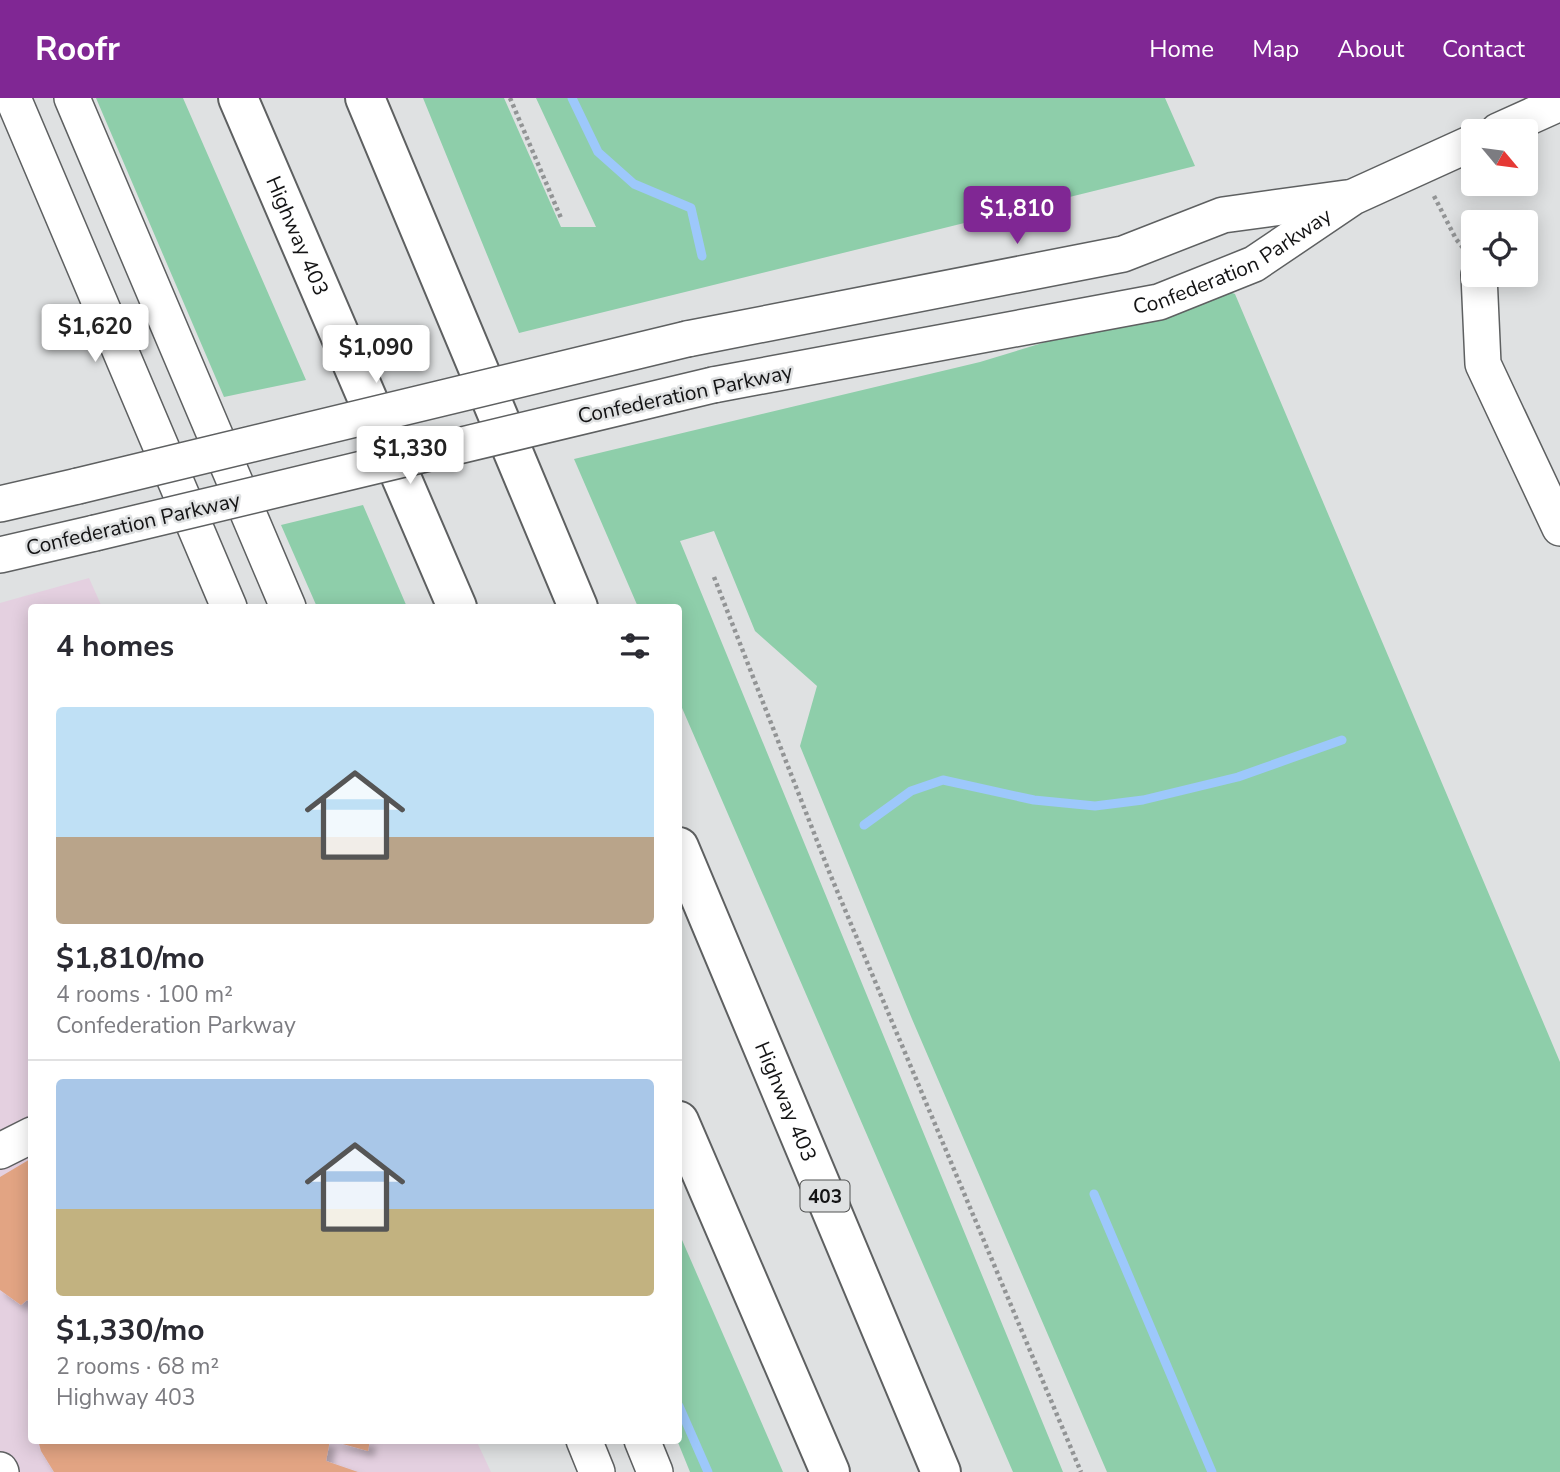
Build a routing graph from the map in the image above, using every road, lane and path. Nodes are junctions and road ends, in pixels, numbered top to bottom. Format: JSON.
{"nodes":[{"id":1,"x":13,"y":98,"type":"edge"},
{"id":2,"x":72,"y":98,"type":"edge"},
{"id":3,"x":238,"y":98,"type":"edge"},
{"id":4,"x":365,"y":98,"type":"edge"},
{"id":5,"x":510,"y":98,"type":"edge"},
{"id":6,"x":1560,"y":103,"type":"edge"},
{"id":7,"x":1525,"y":119,"type":"edge"},
{"id":8,"x":1461,"y":148,"type":"edge"},
{"id":9,"x":1419,"y":167,"type":"junction"},
{"id":10,"x":1353,"y":197,"type":"junction"},
{"id":11,"x":561,"y":218,"type":"dead end"},
{"id":12,"x":1461,"y":246,"type":"edge"},
{"id":13,"x":1475,"y":287,"type":"edge"},
{"id":14,"x":0,"y":504,"type":"edge"},
{"id":15,"x":1560,"y":528,"type":"edge"},
{"id":16,"x":0,"y":555,"type":"edge"},
{"id":17,"x":714,"y":577,"type":"dead end"},
{"id":18,"x":228,"y":604,"type":"edge"},
{"id":19,"x":287,"y":604,"type":"edge"},
{"id":20,"x":456,"y":604,"type":"edge"},
{"id":21,"x":577,"y":604,"type":"edge"},
{"id":22,"x":682,"y":854,"type":"edge"},
{"id":23,"x":682,"y":1128,"type":"edge"},
{"id":24,"x":28,"y":1137,"type":"edge"},
{"id":25,"x":0,"y":1151,"type":"edge"},
{"id":26,"x":586,"y":1444,"type":"edge"},
{"id":27,"x":644,"y":1444,"type":"edge"},
{"id":28,"x":597,"y":1472,"type":"edge"},
{"id":29,"x":655,"y":1472,"type":"edge"},
{"id":30,"x":830,"y":1472,"type":"edge"},
{"id":31,"x":941,"y":1472,"type":"edge"},
{"id":32,"x":1081,"y":1472,"type":"edge"}],
"edges":[{"from":1,"to":18,"type":"street"},
{"from":2,"to":19,"type":"street"},
{"from":3,"to":20,"type":"highway","name":"Highway 403"},
{"from":4,"to":21,"type":"highway"},
{"from":5,"to":11,"type":"path"},
{"from":6,"to":7,"type":"street"},
{"from":8,"to":9,"type":"street","name":"Confederation Parkway"},
{"from":9,"to":10,"type":"street","name":"Confederation Parkway"},
{"from":9,"to":12,"type":"path"},
{"from":10,"to":14,"type":"street","name":"Confederation Parkway","bridge":true},
{"from":10,"to":16,"type":"street","name":"Confederation Parkway","bridge":true},
{"from":13,"to":15,"type":"street"},
{"from":17,"to":32,"type":"path"},
{"from":22,"to":31,"type":"highway","name":"Highway 403","number":"403"},
{"from":23,"to":30,"type":"highway"},
{"from":24,"to":25,"type":"street"},
{"from":26,"to":28,"type":"street"},
{"from":27,"to":29,"type":"street"}]}
